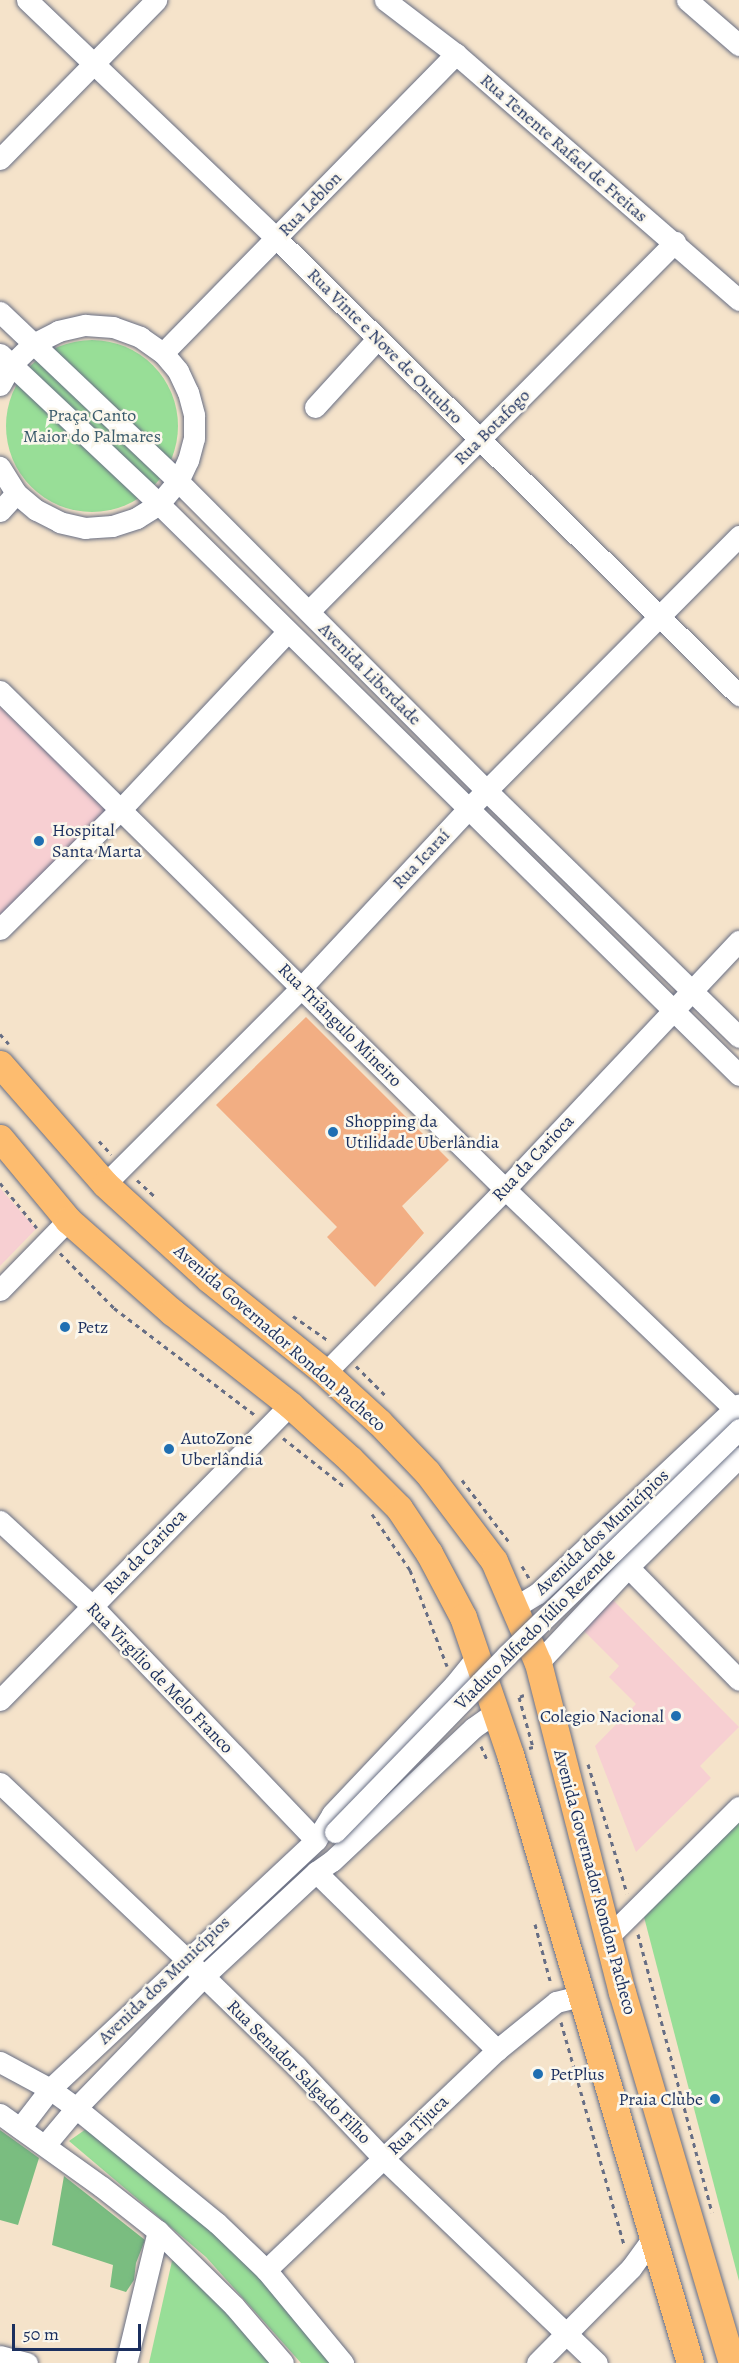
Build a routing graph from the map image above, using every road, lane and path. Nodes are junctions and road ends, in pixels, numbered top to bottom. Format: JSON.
{"nodes":[{"id":1,"x":27,"y":0,"type":"edge"},
{"id":2,"x":156,"y":0,"type":"edge"},
{"id":3,"x":687,"y":0,"type":"edge"},
{"id":4,"x":397,"y":3,"type":"edge"},
{"id":5,"x":739,"y":45,"type":"edge"},
{"id":6,"x":456,"y":54,"type":"junction"},
{"id":7,"x":94,"y":66,"type":"junction"},
{"id":8,"x":0,"y":159,"type":"edge"},
{"id":9,"x":276,"y":238,"type":"junction"},
{"id":10,"x":675,"y":242,"type":"junction"},
{"id":11,"x":739,"y":300,"type":"edge"},
{"id":12,"x":0,"y":312,"type":"edge"},
{"id":13,"x":377,"y":339,"type":"junction"},
{"id":14,"x":33,"y":344,"type":"junction"},
{"id":15,"x":163,"y":353,"type":"junction"},
{"id":16,"x":6,"y":360,"type":"edge"},
{"id":17,"x":0,"y":385,"type":"edge"},
{"id":18,"x":315,"y":406,"type":"dead end"},
{"id":19,"x":479,"y":440,"type":"junction"},
{"id":20,"x":0,"y":467,"type":"edge"},
{"id":21,"x":178,"y":481,"type":"junction"},
{"id":22,"x":16,"y":493,"type":"junction"},
{"id":23,"x":159,"y":504,"type":"junction"},
{"id":24,"x":0,"y":511,"type":"edge"},
{"id":25,"x":739,"y":536,"type":"edge"},
{"id":26,"x":309,"y":611,"type":"junction"},
{"id":27,"x":659,"y":616,"type":"junction"},
{"id":28,"x":287,"y":632,"type":"junction"},
{"id":29,"x":0,"y":691,"type":"edge"},
{"id":30,"x":739,"y":696,"type":"edge"},
{"id":31,"x":487,"y":791,"type":"junction"},
{"id":32,"x":122,"y":808,"type":"junction"},
{"id":33,"x":468,"y":809,"type":"junction"},
{"id":34,"x":0,"y":929,"type":"edge"},
{"id":35,"x":739,"y":941,"type":"edge"},
{"id":36,"x":302,"y":987,"type":"junction"},
{"id":37,"x":690,"y":991,"type":"junction"},
{"id":38,"x":672,"y":1010,"type":"junction"},
{"id":39,"x":739,"y":1037,"type":"edge"},
{"id":40,"x":0,"y":1064,"type":"edge"},
{"id":41,"x":739,"y":1075,"type":"edge"},
{"id":42,"x":0,"y":1138,"type":"edge"},
{"id":43,"x":0,"y":1183,"type":"edge"},
{"id":44,"x":105,"y":1184,"type":"junction"},
{"id":45,"x":505,"y":1189,"type":"junction"},
{"id":46,"x":68,"y":1220,"type":"junction"},
{"id":47,"x":47,"y":1240,"type":"junction"},
{"id":48,"x":0,"y":1290,"type":"edge"},
{"id":49,"x":325,"y":1373,"type":"junction"},
{"id":50,"x":290,"y":1405,"type":"junction"},
{"id":51,"x":736,"y":1406,"type":"edge"},
{"id":52,"x":268,"y":1426,"type":"junction"},
{"id":53,"x":739,"y":1429,"type":"edge"},
{"id":54,"x":739,"y":1457,"type":"edge"},
{"id":55,"x":347,"y":1489,"type":"dead end"},
{"id":56,"x":371,"y":1513,"type":"dead end"},
{"id":57,"x":0,"y":1521,"type":"edge"},
{"id":58,"x":628,"y":1567,"type":"junction"},
{"id":59,"x":565,"y":1568,"type":"junction"},
{"id":60,"x":595,"y":1602,"type":"junction"},
{"id":61,"x":92,"y":1606,"type":"junction"},
{"id":62,"x":515,"y":1607,"type":"junction"},
{"id":63,"x":477,"y":1657,"type":"junction"},
{"id":64,"x":538,"y":1663,"type":"junction"},
{"id":65,"x":739,"y":1680,"type":"edge"},
{"id":66,"x":454,"y":1685,"type":"junction"},
{"id":67,"x":544,"y":1689,"type":"junction"},
{"id":68,"x":0,"y":1700,"type":"edge"},
{"id":69,"x":496,"y":1712,"type":"junction"},
{"id":70,"x":414,"y":1728,"type":"junction"},
{"id":71,"x":473,"y":1728,"type":"junction"},
{"id":72,"x":445,"y":1755,"type":"junction"},
{"id":73,"x":501,"y":1762,"type":"junction"},
{"id":74,"x":0,"y":1783,"type":"edge"},
{"id":75,"x":739,"y":1808,"type":"edge"},
{"id":76,"x":325,"y":1836,"type":"junction"},
{"id":77,"x":316,"y":1872,"type":"junction"},
{"id":78,"x":534,"y":1918,"type":"dead end"},
{"id":79,"x":607,"y":1938,"type":"junction"},
{"id":80,"x":186,"y":1959,"type":"junction"},
{"id":81,"x":204,"y":1976,"type":"junction"},
{"id":82,"x":568,"y":1999,"type":"junction"},
{"id":83,"x":0,"y":2049,"type":"edge"},
{"id":84,"x":497,"y":2050,"type":"junction"},
{"id":85,"x":0,"y":2062,"type":"edge"},
{"id":86,"x":27,"y":2075,"type":"junction"},
{"id":87,"x":50,"y":2089,"type":"junction"},
{"id":88,"x":75,"y":2108,"type":"junction"},
{"id":89,"x":0,"y":2114,"type":"edge"},
{"id":90,"x":20,"y":2128,"type":"junction"},
{"id":91,"x":45,"y":2145,"type":"junction"},
{"id":92,"x":384,"y":2159,"type":"junction"},
{"id":93,"x":158,"y":2231,"type":"junction"},
{"id":94,"x":654,"y":2236,"type":"junction"},
{"id":95,"x":631,"y":2268,"type":"junction"},
{"id":96,"x":266,"y":2270,"type":"junction"},
{"id":97,"x":568,"y":2334,"type":"junction"},
{"id":98,"x":0,"y":2356,"type":"edge"},
{"id":99,"x":27,"y":2363,"type":"edge"},
{"id":100,"x":126,"y":2363,"type":"edge"},
{"id":101,"x":284,"y":2363,"type":"edge"},
{"id":102,"x":343,"y":2363,"type":"edge"},
{"id":103,"x":537,"y":2363,"type":"edge"},
{"id":104,"x":597,"y":2363,"type":"edge"},
{"id":105,"x":690,"y":2363,"type":"edge"},
{"id":106,"x":732,"y":2363,"type":"edge"}],
"edges":[{"from":1,"to":7,"type":"street","name":"Rua Vinte e Nove de Outubro"},
{"from":2,"to":7,"type":"street"},
{"from":3,"to":5,"type":"street"},
{"from":4,"to":6,"type":"street","name":"Rua Tenente Rafael de Freitas"},
{"from":6,"to":9,"type":"street","name":"Rua Leblon"},
{"from":6,"to":10,"type":"street","name":"Rua Tenente Rafael de Freitas"},
{"from":7,"to":8,"type":"street"},
{"from":7,"to":9,"type":"street","name":"Rua Vinte e Nove de Outubro"},
{"from":9,"to":13,"type":"street","name":"Rua Vinte e Nove de Outubro"},
{"from":9,"to":15,"type":"street","name":"Rua Leblon"},
{"from":10,"to":11,"type":"street","name":"Rua Tenente Rafael de Freitas"},
{"from":10,"to":19,"type":"street","name":"Rua Botafogo"},
{"from":12,"to":14,"type":"street","name":"Avenida Liberdade"},
{"from":13,"to":18,"type":"street"},
{"from":13,"to":19,"type":"street","name":"Rua Vinte e Nove de Outubro"},
{"from":14,"to":15,"type":"street"},
{"from":14,"to":16,"type":"street"},
{"from":14,"to":21,"type":"street","name":"Avenida Liberdade"},
{"from":15,"to":21,"type":"street"},
{"from":16,"to":17,"type":"street"},
{"from":16,"to":23,"type":"street","name":"Avenida Liberdade"},
{"from":19,"to":26,"type":"street","name":"Rua Botafogo"},
{"from":19,"to":27,"type":"street","name":"Rua Vinte e Nove de Outubro"},
{"from":20,"to":22,"type":"street"},
{"from":21,"to":23,"type":"street"},
{"from":21,"to":26,"type":"street","name":"Avenida Liberdade"},
{"from":22,"to":23,"type":"street"},
{"from":22,"to":24,"type":"street"},
{"from":23,"to":28,"type":"street","name":"Avenida Liberdade"},
{"from":25,"to":27,"type":"street","name":"Rua Icaraí"},
{"from":26,"to":31,"type":"street","name":"Avenida Liberdade"},
{"from":27,"to":30,"type":"street","name":"Rua Vinte e Nove de Outubro"},
{"from":27,"to":31,"type":"street","name":"Rua Icaraí"},
{"from":28,"to":32,"type":"street"},
{"from":28,"to":33,"type":"street","name":"Avenida Liberdade"},
{"from":29,"to":32,"type":"street","name":"Rua Triângulo Mineiro"},
{"from":31,"to":33,"type":"street","name":"Rua Icaraí"},
{"from":31,"to":37,"type":"street","name":"Avenida Liberdade"},
{"from":32,"to":34,"type":"street"},
{"from":32,"to":36,"type":"street","name":"Rua Triângulo Mineiro"},
{"from":33,"to":36,"type":"street","name":"Rua Icaraí"},
{"from":33,"to":38,"type":"street","name":"Avenida Liberdade"},
{"from":35,"to":37,"type":"street","name":"Rua da Carioca"},
{"from":36,"to":44,"type":"street","name":"Rua Icaraí"},
{"from":36,"to":45,"type":"street","name":"Rua Triângulo Mineiro"},
{"from":37,"to":38,"type":"street","name":"Rua da Carioca"},
{"from":37,"to":39,"type":"street","name":"Avenida Liberdade"},
{"from":38,"to":41,"type":"street","name":"Avenida Liberdade"},
{"from":38,"to":45,"type":"street","name":"Rua da Carioca"},
{"from":40,"to":44,"type":"main road","name":"Avenida Governador Rondon Pacheco"},
{"from":42,"to":46,"type":"main road"},
{"from":43,"to":47,"type":"path"},
{"from":44,"to":49,"type":"main road","name":"Avenida Governador Rondon Pacheco"},
{"from":45,"to":49,"type":"street","name":"Rua da Carioca"},
{"from":45,"to":51,"type":"street","name":"Rua Triângulo Mineiro"},
{"from":46,"to":47,"type":"street"},
{"from":46,"to":50,"type":"main road"},
{"from":47,"to":48,"type":"street"},
{"from":47,"to":52,"type":"path"},
{"from":49,"to":62,"type":"main road","name":"Avenida Governador Rondon Pacheco"},
{"from":50,"to":52,"type":"street","name":"Rua da Carioca"},
{"from":50,"to":63,"type":"main road"},
{"from":51,"to":59,"type":"street","name":"Avenida dos Municípios"},
{"from":52,"to":55,"type":"path"},
{"from":52,"to":61,"type":"street","name":"Rua da Carioca"},
{"from":53,"to":76,"type":"street","name":"Viaduto Alfredo Júlio Rezende","bridge":true},
{"from":54,"to":58,"type":"street"},
{"from":56,"to":66,"type":"path"},
{"from":57,"to":61,"type":"street","name":"Rua Virgílio de Melo Franco"},
{"from":58,"to":60,"type":"street"},
{"from":58,"to":65,"type":"street"},
{"from":59,"to":60,"type":"street"},
{"from":59,"to":62,"type":"street","name":"Avenida dos Municípios"},
{"from":60,"to":64,"type":"street"},
{"from":61,"to":68,"type":"street","name":"Rua da Carioca"},
{"from":61,"to":76,"type":"street","name":"Rua Virgílio de Melo Franco"},
{"from":62,"to":64,"type":"main road","name":"Avenida Governador Rondon Pacheco"},
{"from":63,"to":66,"type":"street","name":"Avenida dos Municípios"},
{"from":63,"to":69,"type":"main road"},
{"from":64,"to":67,"type":"main road","name":"Avenida Governador Rondon Pacheco"},
{"from":66,"to":70,"type":"street","name":"Avenida dos Municípios"},
{"from":67,"to":73,"type":"path"},
{"from":67,"to":79,"type":"main road","name":"Avenida Governador Rondon Pacheco"},
{"from":69,"to":71,"type":"street","name":"Avenida dos Municípios"},
{"from":69,"to":73,"type":"main road"},
{"from":70,"to":72,"type":"street"},
{"from":70,"to":76,"type":"street","name":"Avenida dos Municípios"},
{"from":71,"to":72,"type":"street","name":"Avenida dos Municípios"},
{"from":71,"to":73,"type":"path"},
{"from":72,"to":77,"type":"street","name":"Avenida dos Municípios"},
{"from":73,"to":82,"type":"main road"},
{"from":74,"to":80,"type":"street","name":"Rua Senador Salgado Filho"},
{"from":75,"to":79,"type":"street"},
{"from":76,"to":77,"type":"street","name":"Avenida dos Municípios"},
{"from":76,"to":80,"type":"street","name":"Avenida dos Municípios"},
{"from":77,"to":81,"type":"street","name":"Avenida dos Municípios"},
{"from":77,"to":84,"type":"street"},
{"from":78,"to":82,"type":"path"},
{"from":79,"to":106,"type":"main road","name":"Avenida Governador Rondon Pacheco"},
{"from":80,"to":81,"type":"street","name":"Rua Senador Salgado Filho"},
{"from":80,"to":87,"type":"street","name":"Avenida dos Municípios"},
{"from":81,"to":88,"type":"street","name":"Avenida dos Municípios"},
{"from":81,"to":92,"type":"street","name":"Rua Senador Salgado Filho"},
{"from":82,"to":84,"type":"street","name":"Rua Tijuca"},
{"from":82,"to":94,"type":"main road"},
{"from":82,"to":95,"type":"path"},
{"from":83,"to":86,"type":"street"},
{"from":84,"to":92,"type":"street","name":"Rua Tijuca"},
{"from":85,"to":86,"type":"street"},
{"from":86,"to":87,"type":"street"},
{"from":87,"to":88,"type":"street"},
{"from":87,"to":90,"type":"street","name":"Avenida dos Municípios"},
{"from":88,"to":91,"type":"street","name":"Avenida dos Municípios"},
{"from":88,"to":96,"type":"street"},
{"from":89,"to":90,"type":"street"},
{"from":90,"to":91,"type":"street"},
{"from":91,"to":93,"type":"street"},
{"from":92,"to":96,"type":"street","name":"Rua Tijuca"},
{"from":92,"to":97,"type":"street","name":"Rua Senador Salgado Filho"},
{"from":93,"to":100,"type":"street"},
{"from":93,"to":101,"type":"street"},
{"from":94,"to":95,"type":"street"},
{"from":94,"to":105,"type":"main road"},
{"from":95,"to":97,"type":"street"},
{"from":96,"to":102,"type":"street"},
{"from":97,"to":103,"type":"street"},
{"from":97,"to":104,"type":"street","name":"Rua Senador Salgado Filho"},
{"from":98,"to":99,"type":"street"}]}
